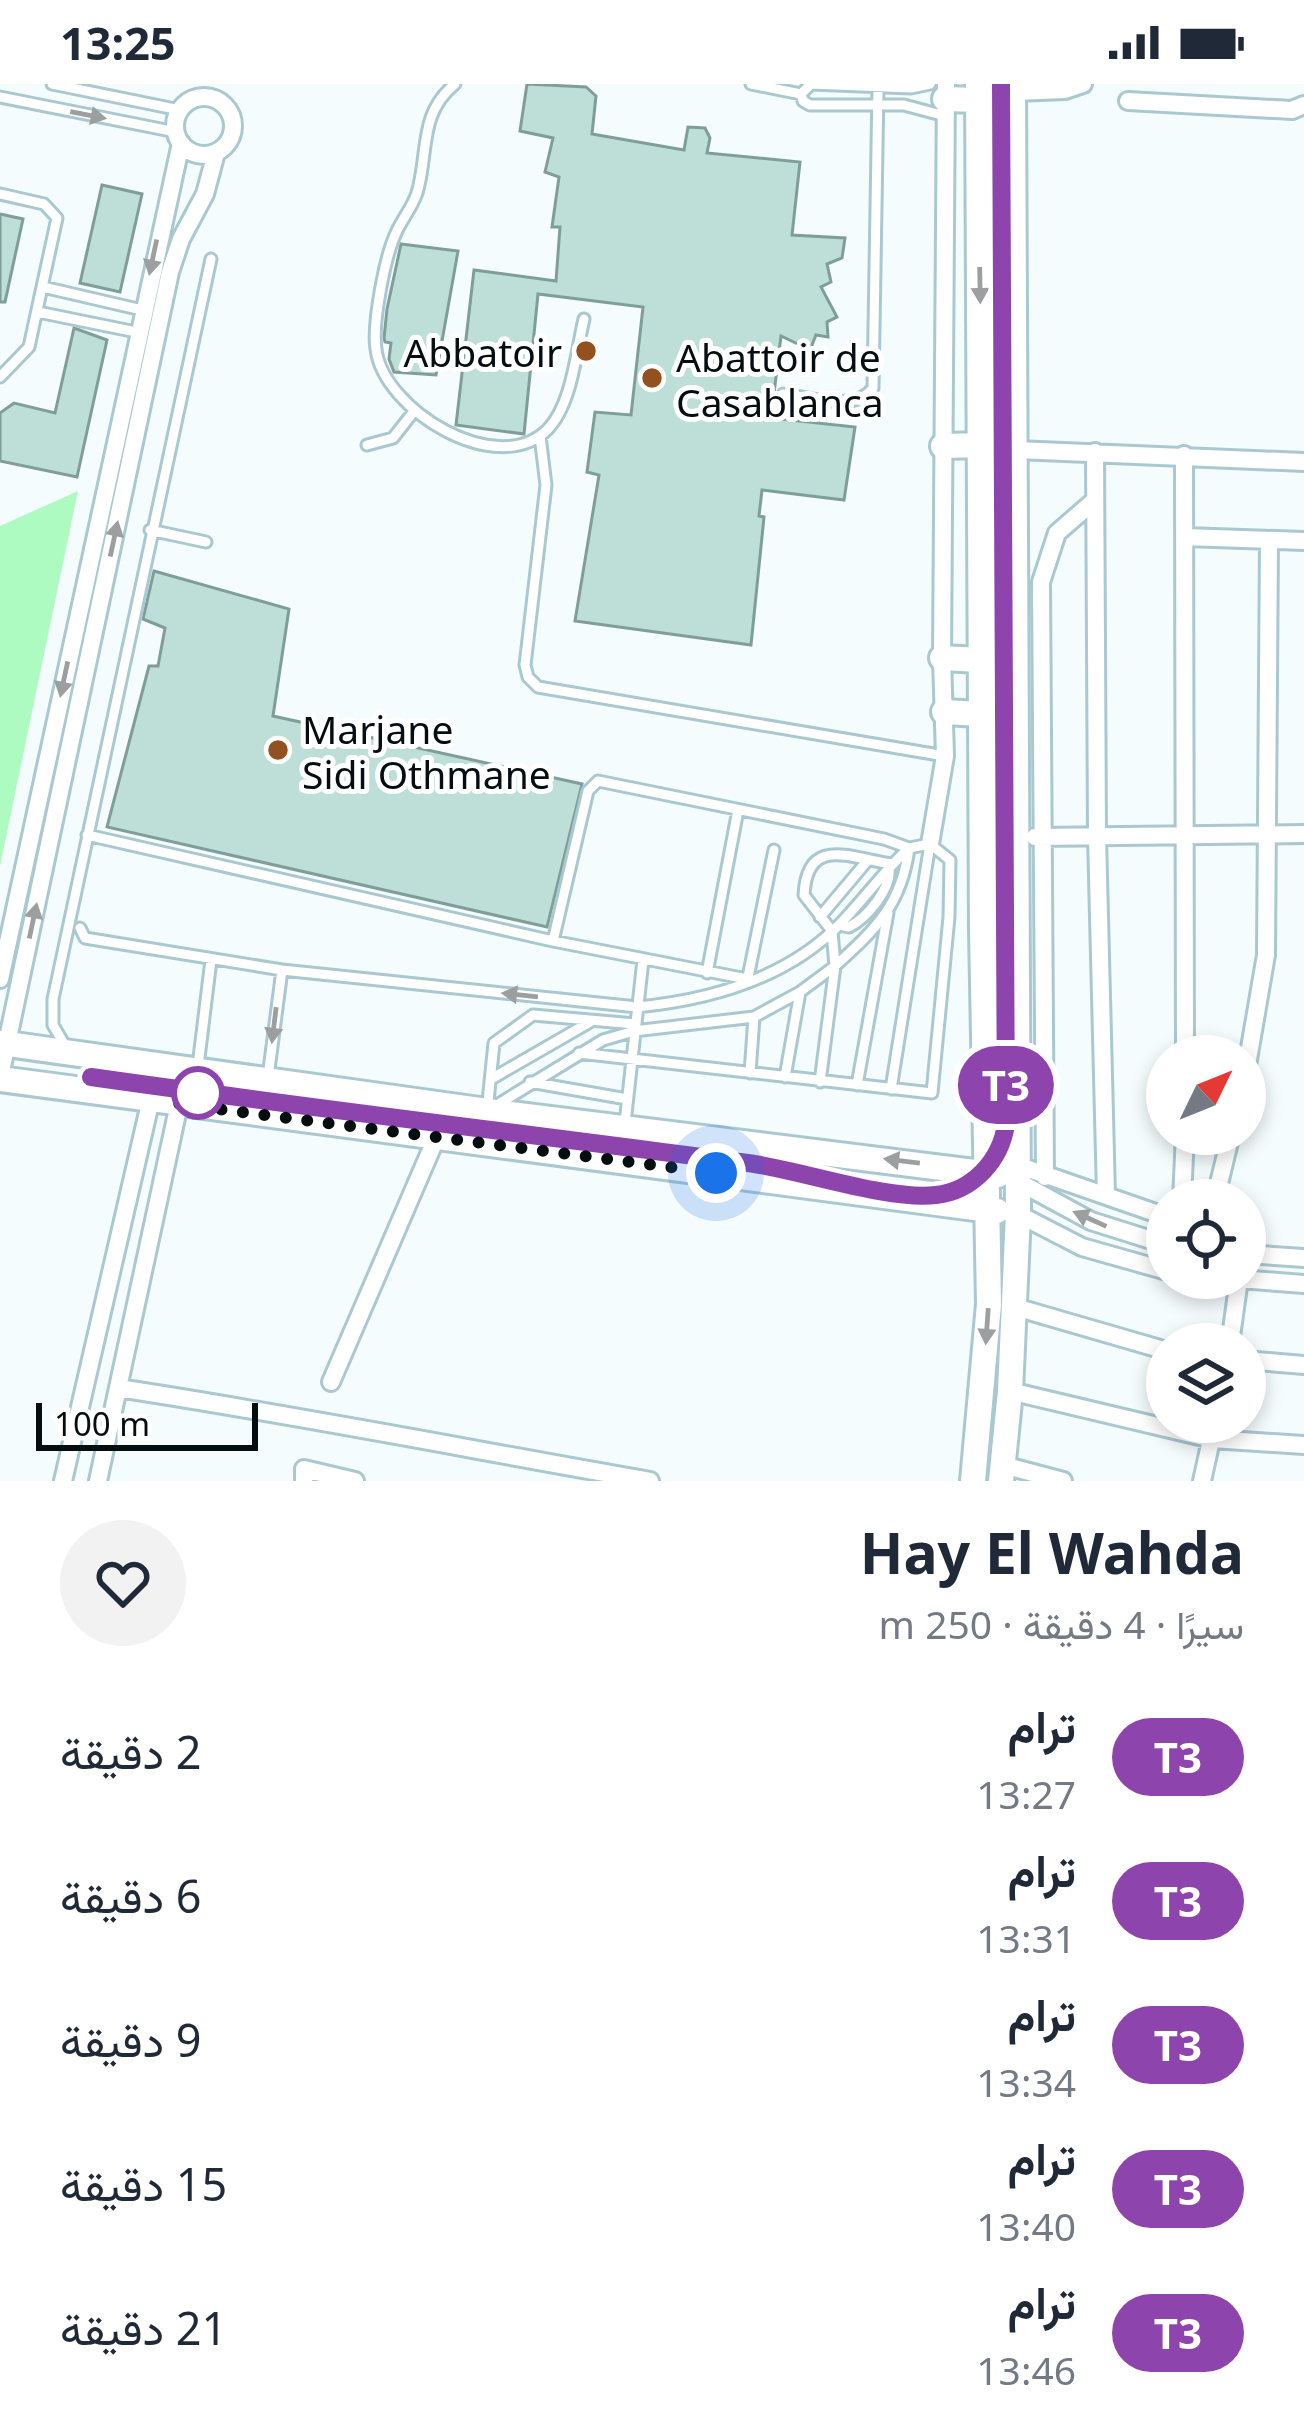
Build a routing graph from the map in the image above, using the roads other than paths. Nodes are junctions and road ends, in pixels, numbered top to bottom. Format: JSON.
{"nodes":[{"id":1,"x":52,"y":84,"type":"edge"},
{"id":2,"x":188,"y":84,"type":"edge"},
{"id":3,"x":455,"y":84,"type":"edge"},
{"id":4,"x":751,"y":84,"type":"edge"},
{"id":5,"x":1083,"y":84,"type":"edge"},
{"id":6,"x":878,"y":87,"type":"edge"},
{"id":7,"x":1014,"y":88,"type":"edge"},
{"id":8,"x":978,"y":92,"type":"edge"},
{"id":9,"x":223,"y":93,"type":"edge"},
{"id":10,"x":801,"y":94,"type":"junction"},
{"id":11,"x":942,"y":96,"type":"edge"},
{"id":12,"x":0,"y":97,"type":"edge"},
{"id":13,"x":1128,"y":101,"type":"dead end"},
{"id":14,"x":878,"y":105,"type":"junction"},
{"id":15,"x":1304,"y":105,"type":"edge"},
{"id":16,"x":182,"y":107,"type":"junction"},
{"id":17,"x":178,"y":138,"type":"junction"},
{"id":18,"x":216,"y":153,"type":"junction"},
{"id":19,"x":0,"y":194,"type":"edge"},
{"id":20,"x":211,"y":259,"type":"dead end"},
{"id":21,"x":43,"y":287,"type":"junction"},
{"id":22,"x":142,"y":310,"type":"junction"},
{"id":23,"x":38,"y":312,"type":"junction"},
{"id":24,"x":584,"y":319,"type":"dead end"},
{"id":25,"x":159,"y":326,"type":"junction"},
{"id":26,"x":137,"y":334,"type":"junction"},
{"id":27,"x":0,"y":377,"type":"edge"},
{"id":28,"x":783,"y":394,"type":"dead end"},
{"id":29,"x":415,"y":410,"type":"junction"},
{"id":30,"x":540,"y":436,"type":"junction"},
{"id":31,"x":368,"y":445,"type":"dead end"},
{"id":32,"x":943,"y":446,"type":"junction"},
{"id":33,"x":981,"y":446,"type":"junction"},
{"id":34,"x":1014,"y":450,"type":"junction"},
{"id":35,"x":1095,"y":452,"type":"junction"},
{"id":36,"x":1184,"y":455,"type":"junction"},
{"id":37,"x":1304,"y":461,"type":"edge"},
{"id":38,"x":1095,"y":500,"type":"junction"},
{"id":39,"x":150,"y":530,"type":"junction"},
{"id":40,"x":1185,"y":537,"type":"junction"},
{"id":41,"x":1304,"y":541,"type":"edge"},
{"id":42,"x":206,"y":542,"type":"dead end"},
{"id":43,"x":1269,"y":542,"type":"junction"},
{"id":44,"x":941,"y":658,"type":"junction"},
{"id":45,"x":981,"y":660,"type":"junction"},
{"id":46,"x":944,"y":712,"type":"junction"},
{"id":47,"x":982,"y":714,"type":"junction"},
{"id":48,"x":945,"y":756,"type":"junction"},
{"id":49,"x":737,"y":810,"type":"junction"},
{"id":50,"x":1269,"y":833,"type":"junction"},
{"id":51,"x":1304,"y":834,"type":"edge"},
{"id":52,"x":87,"y":835,"type":"junction"},
{"id":53,"x":1014,"y":836,"type":"junction"},
{"id":54,"x":1183,"y":836,"type":"junction"},
{"id":55,"x":1044,"y":837,"type":"junction"},
{"id":56,"x":1097,"y":837,"type":"junction"},
{"id":57,"x":930,"y":844,"type":"junction"},
{"id":58,"x":910,"y":848,"type":"junction"},
{"id":59,"x":774,"y":850,"type":"dead end"},
{"id":60,"x":868,"y":860,"type":"junction"},
{"id":61,"x":891,"y":866,"type":"junction"},
{"id":62,"x":888,"y":911,"type":"junction"},
{"id":63,"x":820,"y":917,"type":"junction"},
{"id":64,"x":80,"y":928,"type":"dead end"},
{"id":65,"x":836,"y":928,"type":"junction"},
{"id":66,"x":553,"y":941,"type":"junction"},
{"id":67,"x":212,"y":960,"type":"junction"},
{"id":68,"x":644,"y":960,"type":"junction"},
{"id":69,"x":835,"y":966,"type":"junction"},
{"id":70,"x":282,"y":970,"type":"junction"},
{"id":71,"x":707,"y":973,"type":"junction"},
{"id":72,"x":0,"y":979,"type":"edge"},
{"id":73,"x":747,"y":981,"type":"junction"},
{"id":74,"x":800,"y":992,"type":"junction"},
{"id":75,"x":637,"y":1007,"type":"junction"},
{"id":76,"x":754,"y":1017,"type":"junction"},
{"id":77,"x":591,"y":1022,"type":"junction"},
{"id":78,"x":634,"y":1028,"type":"junction"},
{"id":79,"x":1185,"y":1035,"type":"edge"},
{"id":80,"x":1253,"y":1035,"type":"edge"},
{"id":81,"x":4,"y":1043,"type":"edge"},
{"id":82,"x":70,"y":1053,"type":"junction"},
{"id":83,"x":579,"y":1054,"type":"junction"},
{"id":84,"x":632,"y":1058,"type":"junction"},
{"id":85,"x":198,"y":1071,"type":"junction"},
{"id":86,"x":750,"y":1073,"type":"junction"},
{"id":87,"x":785,"y":1076,"type":"junction"},
{"id":88,"x":0,"y":1077,"type":"edge"},
{"id":89,"x":491,"y":1079,"type":"junction"},
{"id":90,"x":267,"y":1081,"type":"junction"},
{"id":91,"x":530,"y":1082,"type":"junction"},
{"id":92,"x":820,"y":1082,"type":"junction"},
{"id":93,"x":857,"y":1085,"type":"junction"},
{"id":94,"x":891,"y":1089,"type":"junction"},
{"id":95,"x":151,"y":1099,"type":"junction"},
{"id":96,"x":627,"y":1100,"type":"junction"},
{"id":97,"x":179,"y":1104,"type":"junction"},
{"id":98,"x":487,"y":1111,"type":"junction"},
{"id":99,"x":624,"y":1128,"type":"junction"},
{"id":100,"x":437,"y":1136,"type":"junction"},
{"id":101,"x":987,"y":1172,"type":"junction"},
{"id":102,"x":1017,"y":1173,"type":"junction"},
{"id":103,"x":1045,"y":1177,"type":"junction"},
{"id":104,"x":1106,"y":1195,"type":"junction"},
{"id":105,"x":986,"y":1209,"type":"junction"},
{"id":106,"x":1146,"y":1209,"type":"edge"},
{"id":107,"x":1018,"y":1214,"type":"junction"},
{"id":108,"x":1146,"y":1238,"type":"edge"},
{"id":109,"x":1266,"y":1256,"type":"edge"},
{"id":110,"x":1271,"y":1256,"type":"junction"},
{"id":111,"x":1304,"y":1258,"type":"edge"},
{"id":112,"x":1146,"y":1265,"type":"edge"},
{"id":113,"x":1266,"y":1282,"type":"edge"},
{"id":114,"x":1271,"y":1282,"type":"junction"},
{"id":115,"x":1304,"y":1283,"type":"edge"},
{"id":116,"x":1015,"y":1307,"type":"junction"},
{"id":117,"x":1146,"y":1345,"type":"edge"},
{"id":118,"x":1266,"y":1362,"type":"edge"},
{"id":119,"x":1304,"y":1365,"type":"edge"},
{"id":120,"x":331,"y":1382,"type":"dead end"},
{"id":121,"x":118,"y":1388,"type":"junction"},
{"id":122,"x":1010,"y":1390,"type":"junction"},
{"id":123,"x":1146,"y":1417,"type":"edge"},
{"id":124,"x":1266,"y":1439,"type":"edge"},
{"id":125,"x":1211,"y":1443,"type":"edge"},
{"id":126,"x":1304,"y":1445,"type":"edge"},
{"id":127,"x":1002,"y":1473,"type":"edge"},
{"id":128,"x":63,"y":1481,"type":"edge"},
{"id":129,"x":98,"y":1481,"type":"edge"},
{"id":130,"x":304,"y":1481,"type":"edge"},
{"id":131,"x":355,"y":1481,"type":"edge"},
{"id":132,"x":650,"y":1481,"type":"edge"},
{"id":133,"x":973,"y":1481,"type":"edge"},
{"id":134,"x":1063,"y":1481,"type":"edge"},
{"id":135,"x":1202,"y":1481,"type":"edge"}],
"edges":[{"from":1,"to":16,"type":"lane"},
{"from":2,"to":16,"type":"street"},
{"from":3,"to":29,"type":"lane"},
{"from":4,"to":10,"type":"lane"},
{"from":5,"to":7,"type":"street"},
{"from":6,"to":10,"type":"lane"},
{"from":6,"to":11,"type":"lane"},
{"from":6,"to":14,"type":"lane"},
{"from":7,"to":34,"type":"main road"},
{"from":8,"to":11,"type":"main road"},
{"from":8,"to":33,"type":"main road","one_way":true},
{"from":9,"to":16,"type":"street"},
{"from":9,"to":18,"type":"street"},
{"from":10,"to":14,"type":"lane"},
{"from":11,"to":14,"type":"lane"},
{"from":11,"to":32,"type":"street"},
{"from":12,"to":17,"type":"lane","one_way":true},
{"from":13,"to":15,"type":"street"},
{"from":14,"to":28,"type":"lane"},
{"from":16,"to":17,"type":"street"},
{"from":17,"to":18,"type":"street"},
{"from":17,"to":22,"type":"street","one_way":true},
{"from":18,"to":25,"type":"street"},
{"from":19,"to":21,"type":"lane"},
{"from":20,"to":39,"type":"lane"},
{"from":21,"to":22,"type":"lane"},
{"from":21,"to":23,"type":"lane"},
{"from":22,"to":25,"type":"lane"},
{"from":22,"to":26,"type":"street"},
{"from":23,"to":26,"type":"lane"},
{"from":23,"to":27,"type":"lane"},
{"from":24,"to":30,"type":"lane"},
{"from":25,"to":26,"type":"lane"},
{"from":81,"to":25,"type":"street","one_way":true},
{"from":26,"to":72,"type":"street","one_way":true},
{"from":29,"to":30,"type":"lane"},
{"from":29,"to":31,"type":"lane"},
{"from":30,"to":48,"type":"lane"},
{"from":32,"to":33,"type":"main road"},
{"from":32,"to":44,"type":"street"},
{"from":33,"to":45,"type":"main road"},
{"from":34,"to":35,"type":"street"},
{"from":34,"to":53,"type":"main road"},
{"from":35,"to":36,"type":"street"},
{"from":35,"to":38,"type":"street"},
{"from":36,"to":37,"type":"street"},
{"from":36,"to":40,"type":"street"},
{"from":38,"to":55,"type":"street"},
{"from":38,"to":56,"type":"street"},
{"from":39,"to":42,"type":"lane"},
{"from":39,"to":52,"type":"lane"},
{"from":40,"to":43,"type":"street"},
{"from":40,"to":54,"type":"street"},
{"from":41,"to":43,"type":"street"},
{"from":43,"to":50,"type":"street"},
{"from":44,"to":45,"type":"main road"},
{"from":44,"to":46,"type":"street"},
{"from":45,"to":47,"type":"main road"},
{"from":46,"to":47,"type":"main road"},
{"from":46,"to":48,"type":"street"},
{"from":47,"to":101,"type":"main road"},
{"from":48,"to":57,"type":"street"},
{"from":49,"to":58,"type":"lane"},
{"from":49,"to":66,"type":"lane"},
{"from":49,"to":71,"type":"lane"},
{"from":50,"to":51,"type":"street"},
{"from":50,"to":54,"type":"street"},
{"from":50,"to":80,"type":"street"},
{"from":52,"to":66,"type":"lane"},
{"from":52,"to":82,"type":"lane"},
{"from":53,"to":55,"type":"street"},
{"from":53,"to":102,"type":"main road"},
{"from":54,"to":56,"type":"street"},
{"from":54,"to":79,"type":"street"},
{"from":55,"to":56,"type":"street"},
{"from":55,"to":103,"type":"street"},
{"from":56,"to":104,"type":"street"},
{"from":57,"to":58,"type":"lane"},
{"from":57,"to":94,"type":"lane"},
{"from":57,"to":94,"type":"lane"},
{"from":58,"to":61,"type":"lane"},
{"from":58,"to":62,"type":"lane"},
{"from":59,"to":73,"type":"lane"},
{"from":60,"to":61,"type":"lane"},
{"from":60,"to":63,"type":"lane"},
{"from":60,"to":63,"type":"lane"},
{"from":61,"to":65,"type":"lane"},
{"from":62,"to":69,"type":"lane"},
{"from":62,"to":93,"type":"lane"},
{"from":63,"to":65,"type":"lane"},
{"from":64,"to":67,"type":"lane"},
{"from":65,"to":69,"type":"lane"},
{"from":65,"to":73,"type":"lane"},
{"from":66,"to":68,"type":"lane"},
{"from":67,"to":70,"type":"lane"},
{"from":67,"to":85,"type":"lane"},
{"from":68,"to":71,"type":"lane"},
{"from":68,"to":75,"type":"lane"},
{"from":69,"to":74,"type":"lane"},
{"from":69,"to":92,"type":"lane"},
{"from":75,"to":70,"type":"lane","one_way":true},
{"from":70,"to":90,"type":"lane","one_way":true},
{"from":71,"to":73,"type":"lane"},
{"from":73,"to":75,"type":"lane"},
{"from":74,"to":76,"type":"lane"},
{"from":74,"to":87,"type":"lane"},
{"from":75,"to":78,"type":"lane"},
{"from":76,"to":78,"type":"lane"},
{"from":76,"to":86,"type":"lane"},
{"from":77,"to":78,"type":"lane"},
{"from":77,"to":89,"type":"lane"},
{"from":77,"to":89,"type":"lane"},
{"from":78,"to":83,"type":"lane"},
{"from":78,"to":84,"type":"lane"},
{"from":81,"to":82,"type":"main road"},
{"from":81,"to":88,"type":"street"},
{"from":82,"to":85,"type":"main road"},
{"from":83,"to":84,"type":"lane"},
{"from":83,"to":91,"type":"lane"},
{"from":84,"to":86,"type":"lane"},
{"from":84,"to":96,"type":"lane"},
{"from":85,"to":90,"type":"main road"},
{"from":86,"to":87,"type":"lane"},
{"from":87,"to":92,"type":"lane"},
{"from":88,"to":95,"type":"main road"},
{"from":89,"to":98,"type":"lane"},
{"from":90,"to":98,"type":"main road"},
{"from":91,"to":96,"type":"lane"},
{"from":91,"to":98,"type":"lane"},
{"from":92,"to":93,"type":"lane"},
{"from":93,"to":94,"type":"lane"},
{"from":95,"to":97,"type":"main road"},
{"from":95,"to":128,"type":"street"},
{"from":96,"to":99,"type":"lane"},
{"from":97,"to":100,"type":"main road"},
{"from":97,"to":121,"type":"street"},
{"from":98,"to":99,"type":"main road"},
{"from":101,"to":99,"type":"main road","one_way":true},
{"from":100,"to":105,"type":"main road"},
{"from":100,"to":120,"type":"street"},
{"from":101,"to":102,"type":"main road"},
{"from":101,"to":105,"type":"main road"},
{"from":102,"to":103,"type":"street"},
{"from":102,"to":107,"type":"main road"},
{"from":108,"to":102,"type":"street","one_way":true},
{"from":103,"to":104,"type":"street"},
{"from":104,"to":106,"type":"street"},
{"from":105,"to":107,"type":"main road"},
{"from":105,"to":133,"type":"main road","one_way":true},
{"from":107,"to":112,"type":"street"},
{"from":107,"to":116,"type":"main road"},
{"from":109,"to":110,"type":"street"},
{"from":110,"to":111,"type":"street"},
{"from":110,"to":114,"type":"street"},
{"from":113,"to":114,"type":"street"},
{"from":114,"to":115,"type":"street"},
{"from":116,"to":117,"type":"street"},
{"from":116,"to":122,"type":"main road"},
{"from":118,"to":119,"type":"street"},
{"from":121,"to":129,"type":"street"},
{"from":121,"to":132,"type":"street"},
{"from":122,"to":123,"type":"street"},
{"from":122,"to":127,"type":"main road"},
{"from":124,"to":126,"type":"street"},
{"from":125,"to":135,"type":"street"},
{"from":127,"to":134,"type":"street"},
{"from":130,"to":131,"type":"street"}]}
